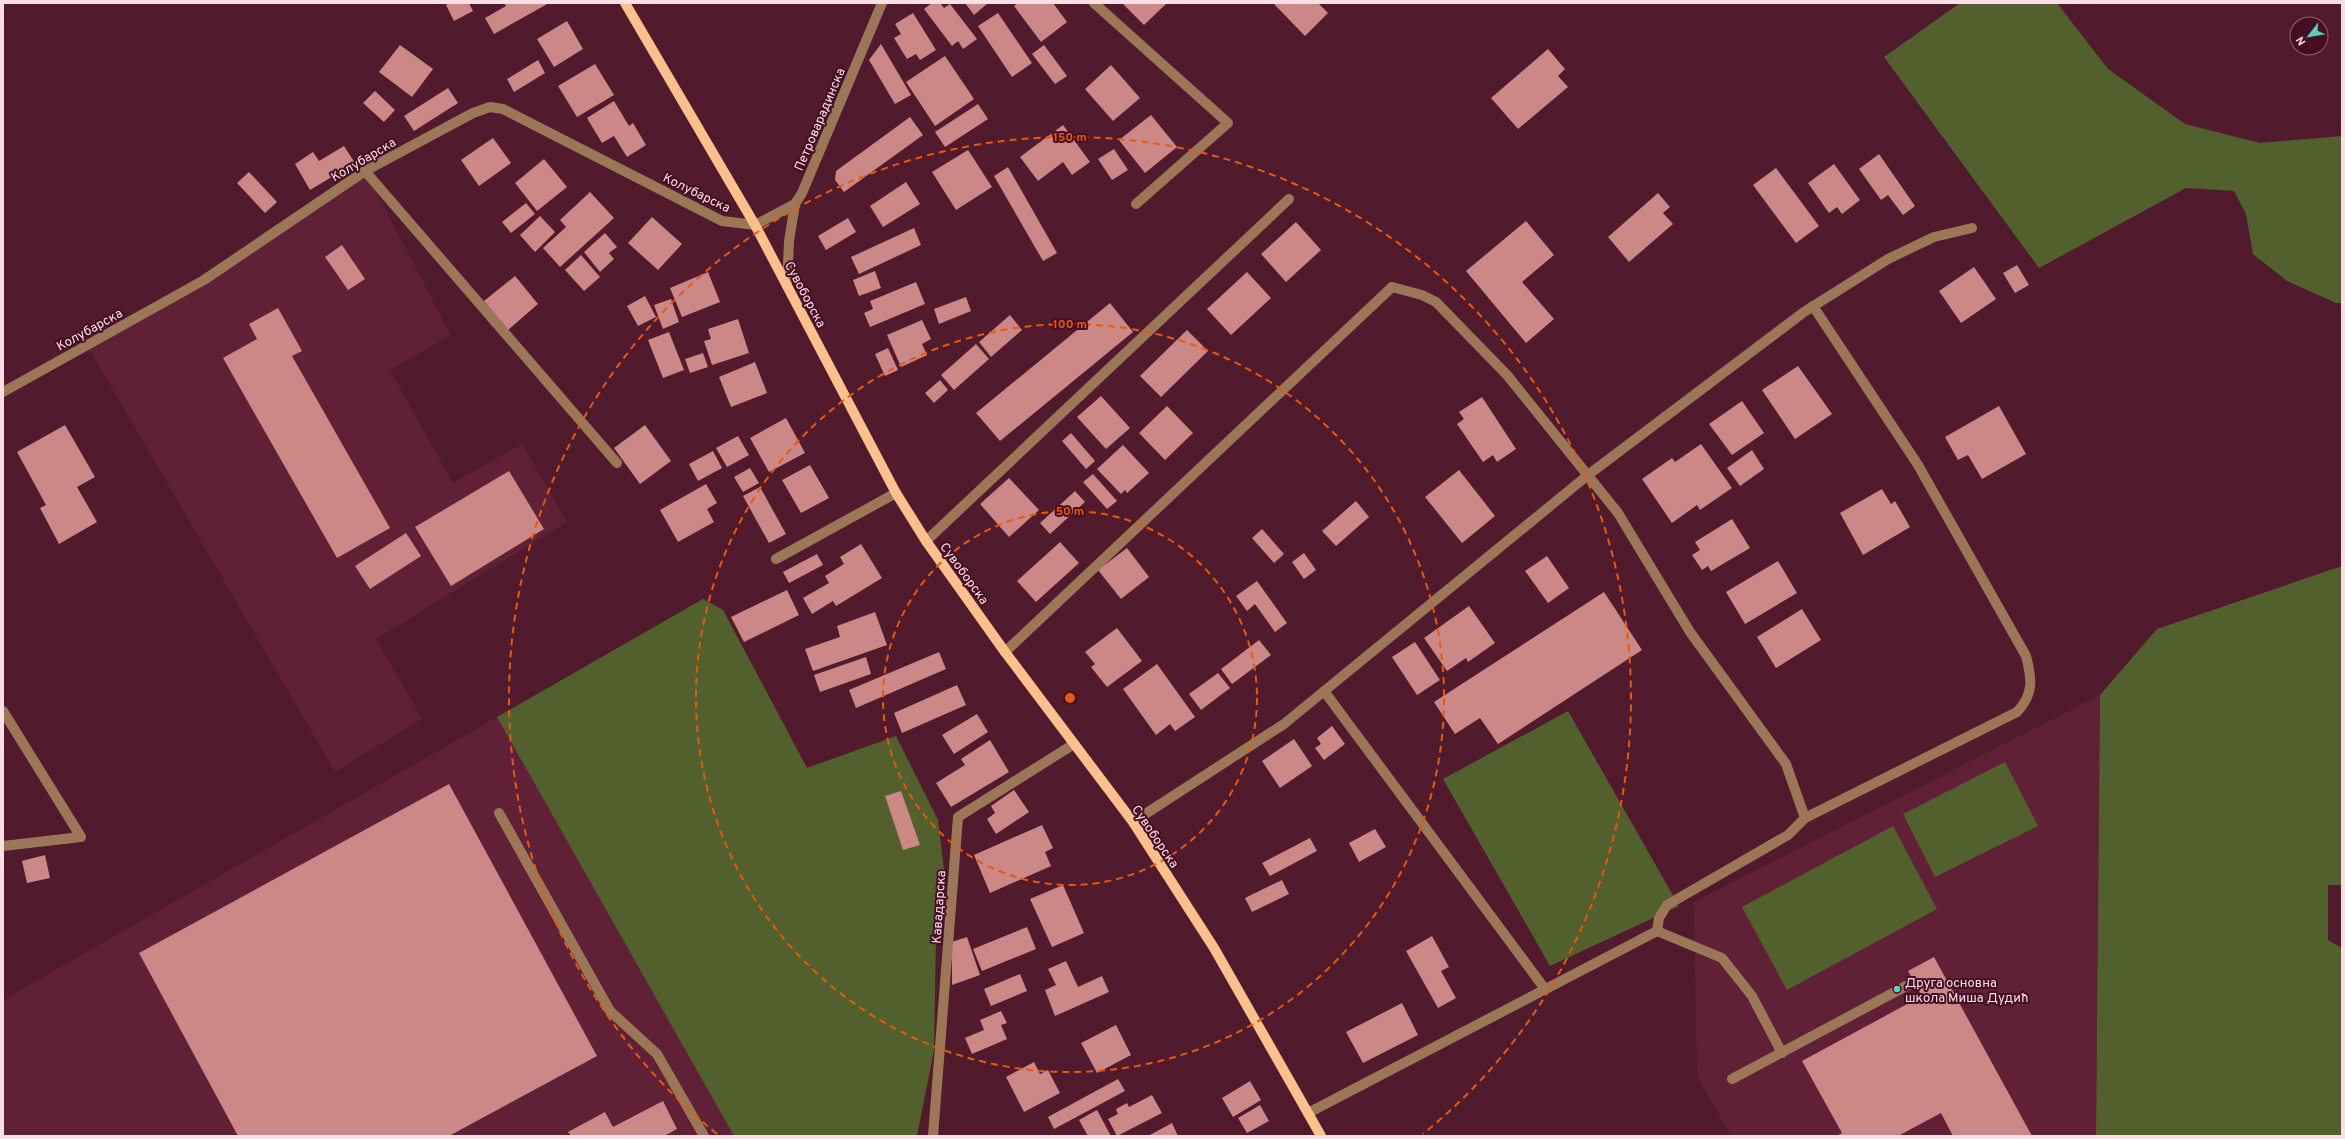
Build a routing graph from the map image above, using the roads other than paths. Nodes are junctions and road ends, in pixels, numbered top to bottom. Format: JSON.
{"nodes":[{"id":1,"x":625,"y":3,"type":"edge"},
{"id":2,"x":882,"y":3,"type":"edge"},
{"id":3,"x":1094,"y":3,"type":"edge"},
{"id":4,"x":364,"y":171,"type":"junction"},
{"id":5,"x":1290,"y":199,"type":"dead end"},
{"id":6,"x":795,"y":204,"type":"junction"},
{"id":7,"x":1136,"y":204,"type":"dead end"},
{"id":8,"x":756,"y":225,"type":"junction"},
{"id":9,"x":1972,"y":228,"type":"dead end"},
{"id":10,"x":787,"y":286,"type":"junction"},
{"id":11,"x":1813,"y":306,"type":"junction"},
{"id":12,"x":3,"y":392,"type":"edge"},
{"id":13,"x":617,"y":463,"type":"dead end"},
{"id":14,"x":1588,"y":476,"type":"junction"},
{"id":15,"x":896,"y":493,"type":"junction"},
{"id":16,"x":926,"y":541,"type":"junction"},
{"id":17,"x":776,"y":559,"type":"dead end"},
{"id":18,"x":1005,"y":652,"type":"junction"},
{"id":19,"x":1324,"y":691,"type":"junction"},
{"id":20,"x":3,"y":711,"type":"edge"},
{"id":21,"x":1074,"y":744,"type":"junction"},
{"id":22,"x":499,"y":813,"type":"dead end"},
{"id":23,"x":1805,"y":818,"type":"junction"},
{"id":24,"x":1133,"y":822,"type":"junction"},
{"id":25,"x":3,"y":846,"type":"edge"},
{"id":26,"x":1657,"y":931,"type":"junction"},
{"id":27,"x":1906,"y":986,"type":"dead end"},
{"id":28,"x":1545,"y":989,"type":"junction"},
{"id":29,"x":1782,"y":1053,"type":"junction"},
{"id":30,"x":1732,"y":1079,"type":"dead end"},
{"id":31,"x":1308,"y":1113,"type":"junction"},
{"id":32,"x":704,"y":1136,"type":"edge"},
{"id":33,"x":933,"y":1136,"type":"edge"},
{"id":34,"x":1321,"y":1136,"type":"edge"}],
"edges":[{"from":1,"to":8,"type":"main road","name":"Сувоборска"},
{"from":2,"to":6,"type":"street","name":"Петроварадинска"},
{"from":3,"to":7,"type":"street"},
{"from":4,"to":8,"type":"street","name":"Колубарска"},
{"from":4,"to":12,"type":"street","name":"Колубарска"},
{"from":4,"to":13,"type":"street"},
{"from":5,"to":16,"type":"street"},
{"from":6,"to":8,"type":"street"},
{"from":6,"to":10,"type":"street"},
{"from":8,"to":10,"type":"main road","name":"Сувоборска"},
{"from":9,"to":11,"type":"street"},
{"from":10,"to":15,"type":"main road","name":"Сувоборска"},
{"from":11,"to":14,"type":"street"},
{"from":11,"to":23,"type":"street"},
{"from":14,"to":18,"type":"street"},
{"from":14,"to":19,"type":"street"},
{"from":14,"to":23,"type":"street"},
{"from":15,"to":16,"type":"main road","name":"Сувоборска"},
{"from":15,"to":17,"type":"street"},
{"from":16,"to":18,"type":"main road","name":"Сувоборска"},
{"from":18,"to":21,"type":"main road","name":"Сувоборска"},
{"from":19,"to":24,"type":"street"},
{"from":19,"to":28,"type":"street"},
{"from":20,"to":25,"type":"street"},
{"from":21,"to":24,"type":"main road","name":"Сувоборска"},
{"from":21,"to":33,"type":"street","name":"Кавадарска"},
{"from":22,"to":32,"type":"street"},
{"from":23,"to":26,"type":"street"},
{"from":24,"to":31,"type":"main road","name":"Сувоборска"},
{"from":26,"to":28,"type":"street"},
{"from":26,"to":29,"type":"street"},
{"from":27,"to":29,"type":"street"},
{"from":28,"to":31,"type":"street"},
{"from":29,"to":30,"type":"street"},
{"from":31,"to":34,"type":"main road","name":"Сувоборска"}]}
